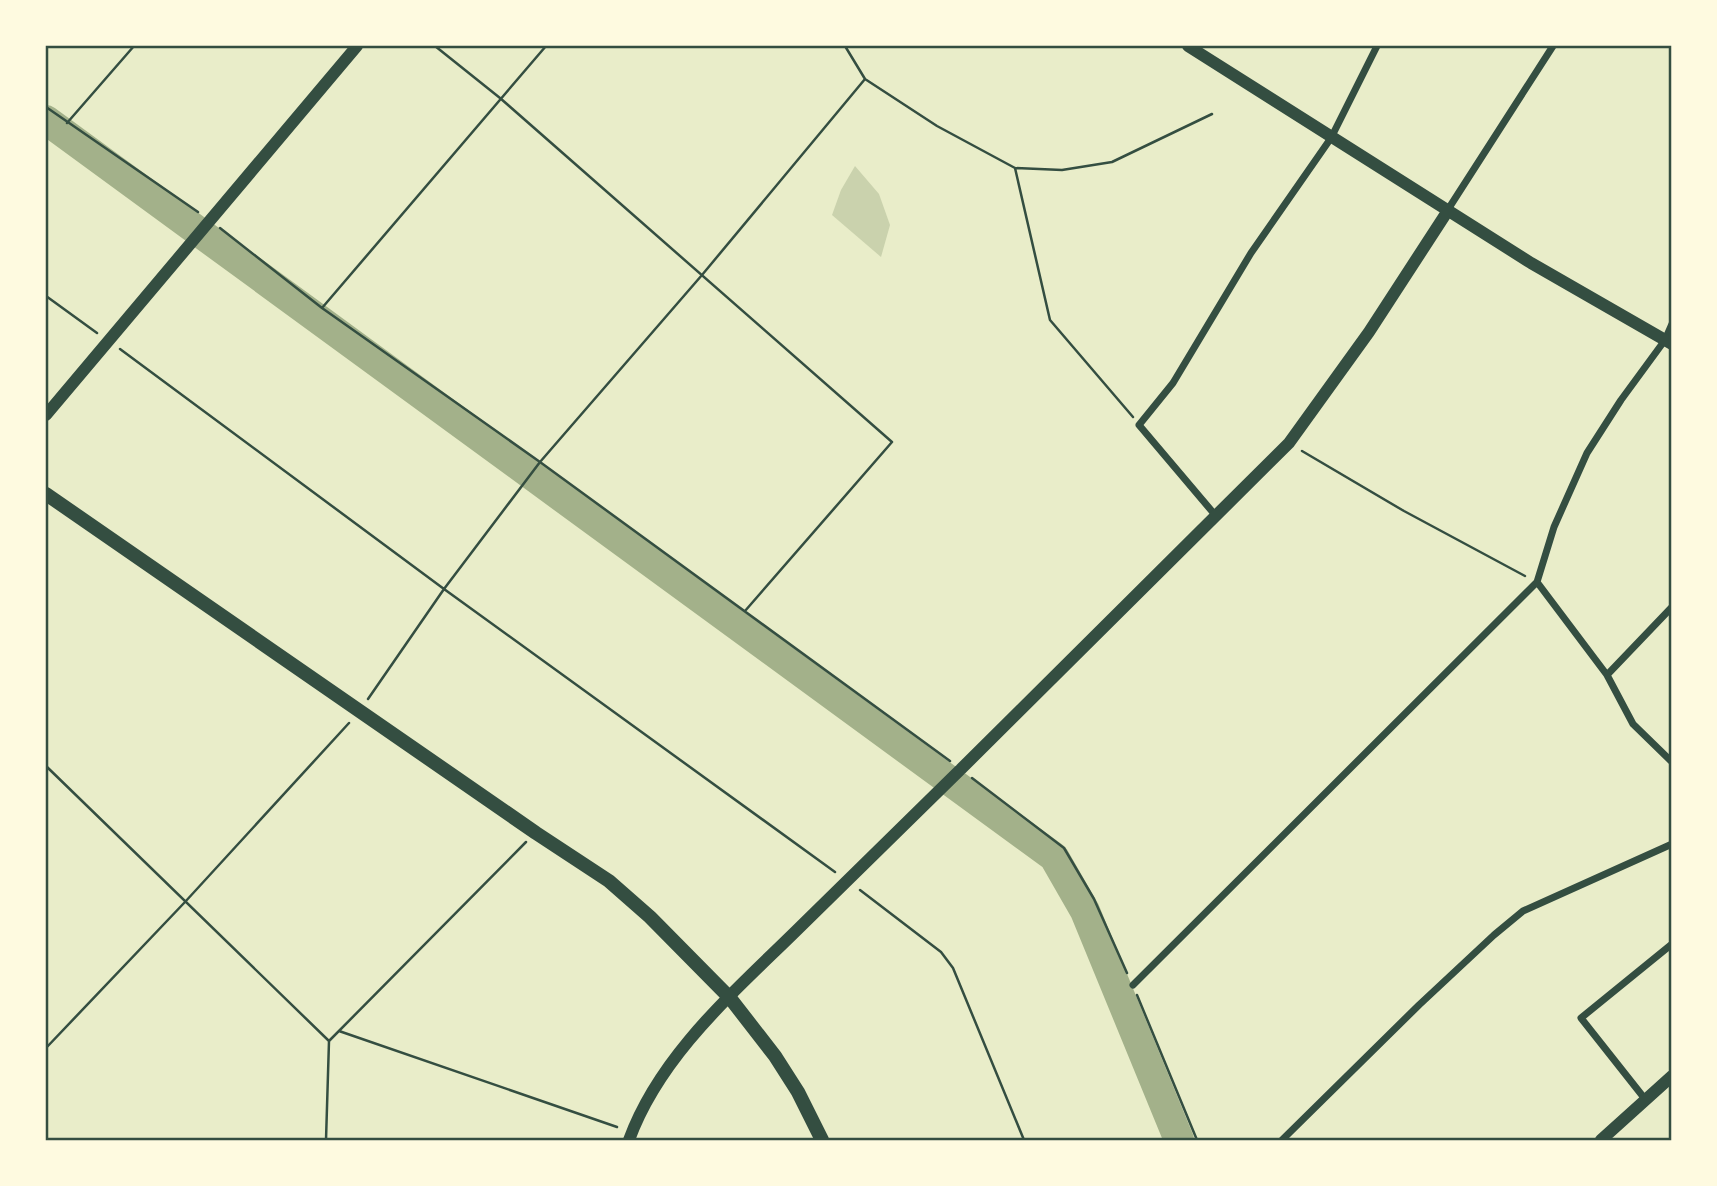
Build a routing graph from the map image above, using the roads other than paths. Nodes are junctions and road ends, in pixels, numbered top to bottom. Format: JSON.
{"nodes":[{"id":1,"x":357,"y":46,"type":"edge"},
{"id":2,"x":1188,"y":46,"type":"edge"},
{"id":3,"x":1377,"y":46,"type":"edge"},
{"id":4,"x":1553,"y":46,"type":"edge"},
{"id":5,"x":1331,"y":138,"type":"junction"},
{"id":6,"x":1447,"y":212,"type":"junction"},
{"id":7,"x":1671,"y":324,"type":"edge"},
{"id":8,"x":1668,"y":342,"type":"edge"},
{"id":9,"x":46,"y":415,"type":"edge"},
{"id":10,"x":46,"y":494,"type":"edge"},
{"id":11,"x":1216,"y":516,"type":"junction"},
{"id":12,"x":1537,"y":582,"type":"junction"},
{"id":13,"x":1671,"y":607,"type":"edge"},
{"id":14,"x":1607,"y":675,"type":"junction"},
{"id":15,"x":1670,"y":756,"type":"edge"},
{"id":16,"x":1671,"y":844,"type":"edge"},
{"id":17,"x":1671,"y":944,"type":"edge"},
{"id":18,"x":1133,"y":985,"type":"road end"},
{"id":19,"x":730,"y":998,"type":"junction"},
{"id":20,"x":1671,"y":1076,"type":"edge"},
{"id":21,"x":1645,"y":1099,"type":"junction"},
{"id":22,"x":631,"y":1137,"type":"edge"},
{"id":23,"x":822,"y":1140,"type":"edge"},
{"id":24,"x":1282,"y":1140,"type":"edge"},
{"id":25,"x":1601,"y":1140,"type":"edge"}],
"edges":[{"from":1,"to":9,"type":"street"},
{"from":2,"to":5,"type":"street"},
{"from":3,"to":5,"type":"street"},
{"from":4,"to":6,"type":"street"},
{"from":5,"to":6,"type":"street"},
{"from":5,"to":11,"type":"street"},
{"from":6,"to":8,"type":"street"},
{"from":6,"to":11,"type":"street"},
{"from":7,"to":8,"type":"street"},
{"from":8,"to":12,"type":"street"},
{"from":10,"to":19,"type":"main road"},
{"from":11,"to":19,"type":"street"},
{"from":12,"to":14,"type":"street"},
{"from":12,"to":18,"type":"street"},
{"from":13,"to":14,"type":"street"},
{"from":14,"to":15,"type":"street"},
{"from":16,"to":24,"type":"street"},
{"from":17,"to":21,"type":"street"},
{"from":19,"to":22,"type":"street"},
{"from":19,"to":23,"type":"main road"},
{"from":20,"to":21,"type":"street"},
{"from":21,"to":25,"type":"street"}]}
